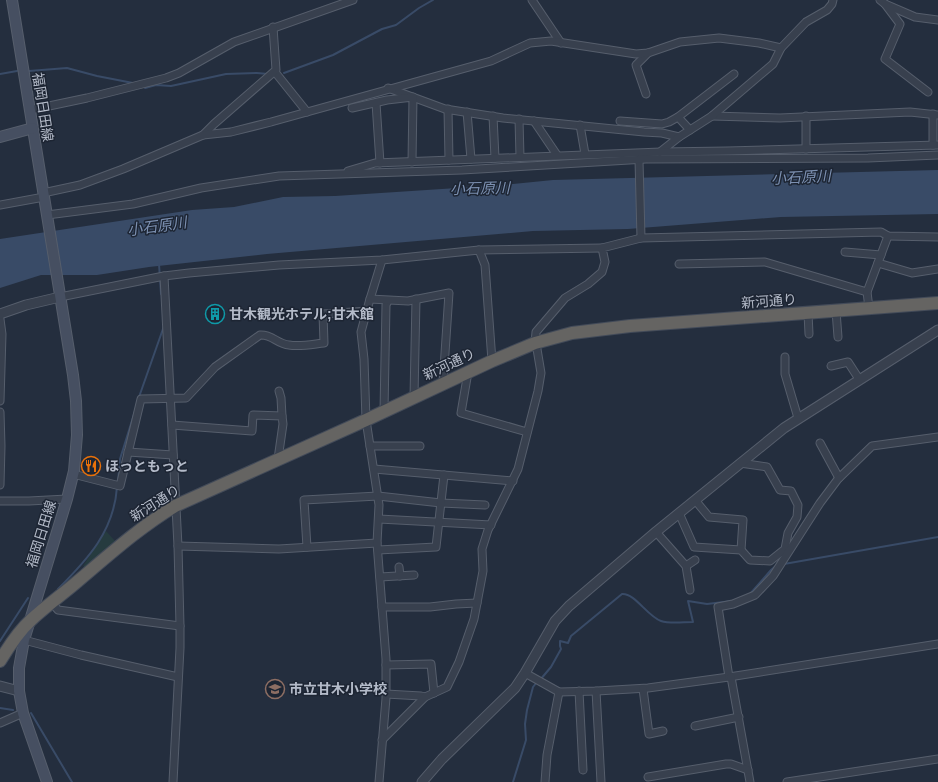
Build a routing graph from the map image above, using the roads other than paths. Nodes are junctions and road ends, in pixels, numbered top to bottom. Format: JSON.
{"nodes":[{"id":1,"x":12,"y":0,"type":"edge"},
{"id":2,"x":353,"y":0,"type":"edge"},
{"id":3,"x":532,"y":0,"type":"edge"},
{"id":4,"x":833,"y":0,"type":"edge"},
{"id":5,"x":882,"y":2,"type":"edge"},
{"id":6,"x":938,"y":20,"type":"edge"},
{"id":7,"x":273,"y":27,"type":"junction"},
{"id":8,"x":561,"y":43,"type":"junction"},
{"id":9,"x":781,"y":48,"type":"junction"},
{"id":10,"x":648,"y":53,"type":"junction"},
{"id":11,"x":275,"y":72,"type":"junction"},
{"id":12,"x":734,"y":74,"type":"dead end"},
{"id":13,"x":388,"y":88,"type":"junction"},
{"id":14,"x":928,"y":92,"type":"dead end"},
{"id":15,"x":646,"y":94,"type":"dead end"},
{"id":16,"x":413,"y":97,"type":"junction"},
{"id":17,"x":376,"y":103,"type":"junction"},
{"id":18,"x":352,"y":108,"type":"dead end"},
{"id":19,"x":448,"y":109,"type":"junction"},
{"id":20,"x":30,"y":110,"type":"junction"},
{"id":21,"x":307,"y":112,"type":"junction"},
{"id":22,"x":467,"y":112,"type":"junction"},
{"id":23,"x":935,"y":114,"type":"edge"},
{"id":24,"x":493,"y":116,"type":"junction"},
{"id":25,"x":712,"y":116,"type":"junction"},
{"id":26,"x":806,"y":116,"type":"junction"},
{"id":27,"x":678,"y":117,"type":"junction"},
{"id":28,"x":519,"y":119,"type":"junction"},
{"id":29,"x":534,"y":121,"type":"junction"},
{"id":30,"x":620,"y":121,"type":"dead end"},
{"id":31,"x":580,"y":125,"type":"junction"},
{"id":32,"x":33,"y":128,"type":"junction"},
{"id":33,"x":690,"y":130,"type":"junction"},
{"id":34,"x":203,"y":135,"type":"junction"},
{"id":35,"x":0,"y":137,"type":"edge"},
{"id":36,"x":679,"y":137,"type":"junction"},
{"id":37,"x":936,"y":145,"type":"edge"},
{"id":38,"x":806,"y":149,"type":"junction"},
{"id":39,"x":661,"y":152,"type":"junction"},
{"id":40,"x":585,"y":154,"type":"junction"},
{"id":41,"x":557,"y":155,"type":"junction"},
{"id":42,"x":938,"y":155,"type":"edge"},
{"id":43,"x":520,"y":157,"type":"junction"},
{"id":44,"x":495,"y":158,"type":"junction"},
{"id":45,"x":471,"y":159,"type":"junction"},
{"id":46,"x":449,"y":160,"type":"junction"},
{"id":47,"x":642,"y":160,"type":"junction"},
{"id":48,"x":412,"y":162,"type":"junction"},
{"id":49,"x":380,"y":163,"type":"junction"},
{"id":50,"x":338,"y":174,"type":"junction"},
{"id":51,"x":44,"y":195,"type":"junction"},
{"id":52,"x":0,"y":205,"type":"edge"},
{"id":53,"x":47,"y":217,"type":"junction"},
{"id":54,"x":888,"y":236,"type":"junction"},
{"id":55,"x":938,"y":237,"type":"edge"},
{"id":56,"x":641,"y":238,"type":"junction"},
{"id":57,"x":602,"y":248,"type":"junction"},
{"id":58,"x":479,"y":250,"type":"junction"},
{"id":59,"x":845,"y":252,"type":"dead end"},
{"id":60,"x":881,"y":255,"type":"junction"},
{"id":61,"x":382,"y":260,"type":"junction"},
{"id":62,"x":878,"y":263,"type":"junction"},
{"id":63,"x":679,"y":264,"type":"dead end"},
{"id":64,"x":938,"y":270,"type":"edge"},
{"id":65,"x":164,"y":276,"type":"junction"},
{"id":66,"x":867,"y":292,"type":"junction"},
{"id":67,"x":59,"y":293,"type":"junction"},
{"id":68,"x":370,"y":299,"type":"junction"},
{"id":69,"x":416,"y":299,"type":"junction"},
{"id":70,"x":388,"y":300,"type":"junction"},
{"id":71,"x":938,"y":303,"type":"edge"},
{"id":72,"x":869,"y":308,"type":"junction"},
{"id":73,"x":367,"y":311,"type":"junction"},
{"id":74,"x":836,"y":311,"type":"junction"},
{"id":75,"x":808,"y":313,"type":"junction"},
{"id":76,"x":0,"y":314,"type":"edge"},
{"id":77,"x":0,"y":319,"type":"edge"},
{"id":78,"x":938,"y":330,"type":"edge"},
{"id":79,"x":809,"y":334,"type":"dead end"},
{"id":80,"x":838,"y":337,"type":"dead end"},
{"id":81,"x":535,"y":343,"type":"junction"},
{"id":82,"x":785,"y":357,"type":"dead end"},
{"id":83,"x":492,"y":361,"type":"junction"},
{"id":84,"x":831,"y":366,"type":"dead end"},
{"id":85,"x":468,"y":372,"type":"junction"},
{"id":86,"x":859,"y":380,"type":"junction"},
{"id":87,"x":443,"y":383,"type":"junction"},
{"id":88,"x":279,"y":391,"type":"dead end"},
{"id":89,"x":414,"y":397,"type":"junction"},
{"id":90,"x":170,"y":398,"type":"junction"},
{"id":91,"x":0,"y":401,"type":"edge"},
{"id":92,"x":384,"y":411,"type":"junction"},
{"id":93,"x":0,"y":412,"type":"edge"},
{"id":94,"x":282,"y":416,"type":"junction"},
{"id":95,"x":798,"y":418,"type":"junction"},
{"id":96,"x":366,"y":420,"type":"junction"},
{"id":97,"x":172,"y":426,"type":"junction"},
{"id":98,"x":527,"y":432,"type":"junction"},
{"id":99,"x":938,"y":437,"type":"edge"},
{"id":100,"x":820,"y":443,"type":"dead end"},
{"id":101,"x":370,"y":446,"type":"junction"},
{"id":102,"x":420,"y":446,"type":"dead end"},
{"id":103,"x":128,"y":452,"type":"junction"},
{"id":104,"x":173,"y":455,"type":"junction"},
{"id":105,"x":278,"y":459,"type":"junction"},
{"id":106,"x":740,"y":463,"type":"junction"},
{"id":107,"x":374,"y":469,"type":"junction"},
{"id":108,"x":73,"y":474,"type":"junction"},
{"id":109,"x":444,"y":475,"type":"junction"},
{"id":110,"x":839,"y":478,"type":"junction"},
{"id":111,"x":513,"y":481,"type":"junction"},
{"id":112,"x":0,"y":485,"type":"edge"},
{"id":113,"x":378,"y":496,"type":"junction"},
{"id":114,"x":67,"y":499,"type":"junction"},
{"id":115,"x":695,"y":500,"type":"junction"},
{"id":116,"x":0,"y":501,"type":"edge"},
{"id":117,"x":441,"y":503,"type":"junction"},
{"id":118,"x":484,"y":505,"type":"dead end"},
{"id":119,"x":175,"y":506,"type":"junction"},
{"id":120,"x":679,"y":513,"type":"junction"},
{"id":121,"x":379,"y":519,"type":"junction"},
{"id":122,"x":438,"y":522,"type":"junction"},
{"id":123,"x":491,"y":525,"type":"junction"},
{"id":124,"x":656,"y":532,"type":"junction"},
{"id":125,"x":178,"y":546,"type":"junction"},
{"id":126,"x":377,"y":546,"type":"junction"},
{"id":127,"x":307,"y":548,"type":"junction"},
{"id":128,"x":741,"y":550,"type":"junction"},
{"id":129,"x":695,"y":560,"type":"dead end"},
{"id":130,"x":686,"y":566,"type":"junction"},
{"id":131,"x":399,"y":567,"type":"dead end"},
{"id":132,"x":414,"y":575,"type":"dead end"},
{"id":133,"x":400,"y":576,"type":"junction"},
{"id":134,"x":380,"y":577,"type":"junction"},
{"id":135,"x":690,"y":590,"type":"dead end"},
{"id":136,"x":52,"y":603,"type":"junction"},
{"id":137,"x":477,"y":603,"type":"junction"},
{"id":138,"x":382,"y":607,"type":"junction"},
{"id":139,"x":31,"y":620,"type":"junction"},
{"id":140,"x":180,"y":626,"type":"junction"},
{"id":141,"x":24,"y":640,"type":"junction"},
{"id":142,"x":938,"y":644,"type":"edge"},
{"id":143,"x":0,"y":661,"type":"edge"},
{"id":144,"x":386,"y":665,"type":"junction"},
{"id":145,"x":525,"y":673,"type":"junction"},
{"id":146,"x":178,"y":677,"type":"junction"},
{"id":147,"x":730,"y":677,"type":"junction"},
{"id":148,"x":0,"y":686,"type":"edge"},
{"id":149,"x":643,"y":689,"type":"junction"},
{"id":150,"x":19,"y":691,"type":"junction"},
{"id":151,"x":579,"y":691,"type":"junction"},
{"id":152,"x":596,"y":691,"type":"junction"},
{"id":153,"x":559,"y":692,"type":"junction"},
{"id":154,"x":434,"y":693,"type":"junction"},
{"id":155,"x":386,"y":694,"type":"junction"},
{"id":156,"x":425,"y":697,"type":"junction"},
{"id":157,"x":23,"y":713,"type":"junction"},
{"id":158,"x":739,"y":717,"type":"junction"},
{"id":159,"x":0,"y":723,"type":"edge"},
{"id":160,"x":695,"y":726,"type":"dead end"},
{"id":161,"x":663,"y":731,"type":"dead end"},
{"id":162,"x":382,"y":740,"type":"junction"},
{"id":163,"x":938,"y":759,"type":"edge"},
{"id":164,"x":583,"y":770,"type":"dead end"},
{"id":165,"x":748,"y":770,"type":"junction"},
{"id":166,"x":666,"y":774,"type":"junction"},
{"id":167,"x":648,"y":777,"type":"dead end"},
{"id":168,"x":44,"y":781,"type":"edge"},
{"id":169,"x":173,"y":782,"type":"edge"},
{"id":170,"x":379,"y":782,"type":"edge"},
{"id":171,"x":422,"y":782,"type":"edge"},
{"id":172,"x":545,"y":782,"type":"edge"},
{"id":173,"x":601,"y":782,"type":"edge"},
{"id":174,"x":667,"y":782,"type":"edge"},
{"id":175,"x":750,"y":782,"type":"edge"},
{"id":176,"x":787,"y":782,"type":"edge"}],
"edges":[{"from":1,"to":20,"type":"main road","name":"福岡日田線"},
{"from":2,"to":7,"type":"street"},
{"from":3,"to":8,"type":"street"},
{"from":4,"to":9,"type":"street"},
{"from":5,"to":6,"type":"street"},
{"from":5,"to":14,"type":"street"},
{"from":7,"to":11,"type":"street"},
{"from":7,"to":20,"type":"street"},
{"from":8,"to":10,"type":"street"},
{"from":8,"to":13,"type":"street"},
{"from":9,"to":10,"type":"street"},
{"from":9,"to":25,"type":"street"},
{"from":10,"to":15,"type":"street"},
{"from":11,"to":21,"type":"street"},
{"from":11,"to":34,"type":"street"},
{"from":12,"to":27,"type":"street"},
{"from":13,"to":16,"type":"street"},
{"from":13,"to":21,"type":"street"},
{"from":16,"to":17,"type":"street"},
{"from":16,"to":19,"type":"street"},
{"from":16,"to":48,"type":"street"},
{"from":17,"to":18,"type":"street"},
{"from":17,"to":49,"type":"street"},
{"from":19,"to":22,"type":"street"},
{"from":19,"to":46,"type":"street"},
{"from":20,"to":32,"type":"main road","name":"福岡日田線"},
{"from":21,"to":34,"type":"street"},
{"from":22,"to":24,"type":"street"},
{"from":22,"to":45,"type":"street"},
{"from":23,"to":26,"type":"street"},
{"from":23,"to":37,"type":"street"},
{"from":24,"to":28,"type":"street"},
{"from":24,"to":44,"type":"street"},
{"from":25,"to":26,"type":"street"},
{"from":25,"to":33,"type":"street"},
{"from":26,"to":38,"type":"street"},
{"from":27,"to":30,"type":"street"},
{"from":27,"to":33,"type":"street"},
{"from":28,"to":29,"type":"street"},
{"from":28,"to":43,"type":"street"},
{"from":29,"to":31,"type":"street"},
{"from":29,"to":41,"type":"street"},
{"from":31,"to":36,"type":"street"},
{"from":31,"to":40,"type":"street"},
{"from":32,"to":35,"type":"main road"},
{"from":32,"to":51,"type":"main road","name":"福岡日田線"},
{"from":33,"to":36,"type":"street"},
{"from":34,"to":51,"type":"street"},
{"from":36,"to":39,"type":"street"},
{"from":37,"to":38,"type":"street"},
{"from":38,"to":39,"type":"street"},
{"from":39,"to":40,"type":"street"},
{"from":39,"to":47,"type":"street"},
{"from":40,"to":41,"type":"street"},
{"from":41,"to":43,"type":"street"},
{"from":42,"to":47,"type":"street"},
{"from":43,"to":44,"type":"street"},
{"from":44,"to":45,"type":"street"},
{"from":45,"to":46,"type":"street"},
{"from":46,"to":48,"type":"street"},
{"from":47,"to":50,"type":"street"},
{"from":47,"to":56,"type":"street"},
{"from":48,"to":49,"type":"street"},
{"from":49,"to":50,"type":"street"},
{"from":50,"to":53,"type":"street"},
{"from":51,"to":52,"type":"street"},
{"from":51,"to":53,"type":"main road","name":"福岡日田線"},
{"from":53,"to":67,"type":"main road","name":"福岡日田線"},
{"from":54,"to":55,"type":"street"},
{"from":54,"to":56,"type":"street"},
{"from":54,"to":60,"type":"street"},
{"from":56,"to":57,"type":"street"},
{"from":57,"to":58,"type":"street"},
{"from":57,"to":81,"type":"street"},
{"from":58,"to":61,"type":"street"},
{"from":58,"to":83,"type":"street"},
{"from":59,"to":60,"type":"street"},
{"from":60,"to":62,"type":"street"},
{"from":61,"to":65,"type":"street"},
{"from":61,"to":68,"type":"street"},
{"from":62,"to":64,"type":"street"},
{"from":62,"to":66,"type":"street"},
{"from":63,"to":66,"type":"street"},
{"from":65,"to":67,"type":"street"},
{"from":65,"to":90,"type":"street"},
{"from":66,"to":72,"type":"street"},
{"from":67,"to":76,"type":"street"},
{"from":67,"to":108,"type":"main road","name":"福岡日田線"},
{"from":68,"to":70,"type":"street"},
{"from":68,"to":73,"type":"street"},
{"from":69,"to":70,"type":"street"},
{"from":69,"to":87,"type":"street"},
{"from":69,"to":89,"type":"street"},
{"from":70,"to":92,"type":"street"},
{"from":71,"to":72,"type":"highway","name":"新河通り"},
{"from":72,"to":74,"type":"highway","name":"新河通り"},
{"from":73,"to":90,"type":"street"},
{"from":73,"to":96,"type":"street"},
{"from":74,"to":75,"type":"highway","name":"新河通り"},
{"from":74,"to":80,"type":"street"},
{"from":75,"to":79,"type":"street"},
{"from":75,"to":81,"type":"highway","name":"新河通り"},
{"from":77,"to":91,"type":"street"},
{"from":78,"to":86,"type":"street"},
{"from":81,"to":83,"type":"highway","name":"新河通り"},
{"from":81,"to":98,"type":"street"},
{"from":82,"to":95,"type":"street"},
{"from":83,"to":85,"type":"highway","name":"新河通り"},
{"from":84,"to":86,"type":"street"},
{"from":85,"to":87,"type":"highway","name":"新河通り"},
{"from":85,"to":98,"type":"street"},
{"from":86,"to":95,"type":"street"},
{"from":87,"to":89,"type":"highway","name":"新河通り"},
{"from":88,"to":94,"type":"street"},
{"from":89,"to":92,"type":"highway","name":"新河通り"},
{"from":90,"to":97,"type":"street"},
{"from":90,"to":103,"type":"street"},
{"from":92,"to":96,"type":"highway","name":"新河通り"},
{"from":93,"to":112,"type":"street"},
{"from":94,"to":97,"type":"street"},
{"from":94,"to":105,"type":"street"},
{"from":95,"to":106,"type":"street"},
{"from":96,"to":101,"type":"street"},
{"from":96,"to":105,"type":"highway","name":"新河通り"},
{"from":97,"to":104,"type":"street"},
{"from":98,"to":111,"type":"street"},
{"from":99,"to":110,"type":"street"},
{"from":100,"to":110,"type":"street"},
{"from":101,"to":102,"type":"street"},
{"from":101,"to":107,"type":"street"},
{"from":103,"to":104,"type":"street"},
{"from":103,"to":108,"type":"street"},
{"from":104,"to":119,"type":"street"},
{"from":105,"to":119,"type":"highway","name":"新河通り"},
{"from":106,"to":115,"type":"street"},
{"from":106,"to":128,"type":"street"},
{"from":107,"to":109,"type":"street"},
{"from":107,"to":113,"type":"street"},
{"from":108,"to":114,"type":"main road","name":"福岡日田線"},
{"from":109,"to":111,"type":"street"},
{"from":109,"to":117,"type":"street"},
{"from":110,"to":147,"type":"street"},
{"from":111,"to":123,"type":"street"},
{"from":113,"to":117,"type":"street"},
{"from":113,"to":121,"type":"street"},
{"from":113,"to":127,"type":"street"},
{"from":114,"to":116,"type":"street"},
{"from":114,"to":139,"type":"main road","name":"福岡日田線"},
{"from":115,"to":120,"type":"street"},
{"from":115,"to":128,"type":"street"},
{"from":117,"to":118,"type":"street"},
{"from":117,"to":122,"type":"street"},
{"from":119,"to":125,"type":"street"},
{"from":119,"to":136,"type":"highway","name":"新河通り"},
{"from":120,"to":124,"type":"street"},
{"from":120,"to":128,"type":"street"},
{"from":121,"to":122,"type":"street"},
{"from":121,"to":126,"type":"street"},
{"from":122,"to":123,"type":"street"},
{"from":122,"to":126,"type":"street"},
{"from":123,"to":137,"type":"street"},
{"from":124,"to":130,"type":"street"},
{"from":124,"to":145,"type":"street"},
{"from":125,"to":127,"type":"street"},
{"from":125,"to":140,"type":"street"},
{"from":126,"to":127,"type":"street"},
{"from":126,"to":134,"type":"street"},
{"from":129,"to":130,"type":"street"},
{"from":130,"to":135,"type":"street"},
{"from":131,"to":133,"type":"street"},
{"from":132,"to":133,"type":"street"},
{"from":133,"to":134,"type":"street"},
{"from":134,"to":138,"type":"street"},
{"from":136,"to":139,"type":"highway","name":"新河通り"},
{"from":136,"to":140,"type":"street"},
{"from":137,"to":138,"type":"street"},
{"from":137,"to":154,"type":"street"},
{"from":138,"to":144,"type":"street"},
{"from":139,"to":141,"type":"main road","name":"福岡日田線"},
{"from":139,"to":143,"type":"highway","name":"新河通り"},
{"from":140,"to":146,"type":"street"},
{"from":141,"to":146,"type":"street"},
{"from":141,"to":150,"type":"main road","name":"福岡日田線"},
{"from":142,"to":147,"type":"street"},
{"from":144,"to":154,"type":"street"},
{"from":144,"to":155,"type":"street"},
{"from":145,"to":153,"type":"street"},
{"from":145,"to":171,"type":"street"},
{"from":146,"to":169,"type":"street"},
{"from":147,"to":149,"type":"street"},
{"from":147,"to":158,"type":"street"},
{"from":148,"to":150,"type":"street"},
{"from":149,"to":152,"type":"street"},
{"from":149,"to":161,"type":"street"},
{"from":150,"to":157,"type":"main road","name":"福岡日田線"},
{"from":151,"to":152,"type":"street"},
{"from":151,"to":153,"type":"street"},
{"from":151,"to":164,"type":"street"},
{"from":152,"to":173,"type":"street"},
{"from":153,"to":172,"type":"street"},
{"from":154,"to":156,"type":"street"},
{"from":155,"to":156,"type":"street"},
{"from":155,"to":162,"type":"street"},
{"from":156,"to":162,"type":"street"},
{"from":157,"to":159,"type":"street"},
{"from":157,"to":168,"type":"main road","name":"福岡日田線"},
{"from":158,"to":160,"type":"street"},
{"from":158,"to":165,"type":"street"},
{"from":162,"to":170,"type":"street"},
{"from":163,"to":176,"type":"street"},
{"from":165,"to":166,"type":"street"},
{"from":165,"to":175,"type":"street"},
{"from":166,"to":167,"type":"street"},
{"from":166,"to":174,"type":"street"}]}
